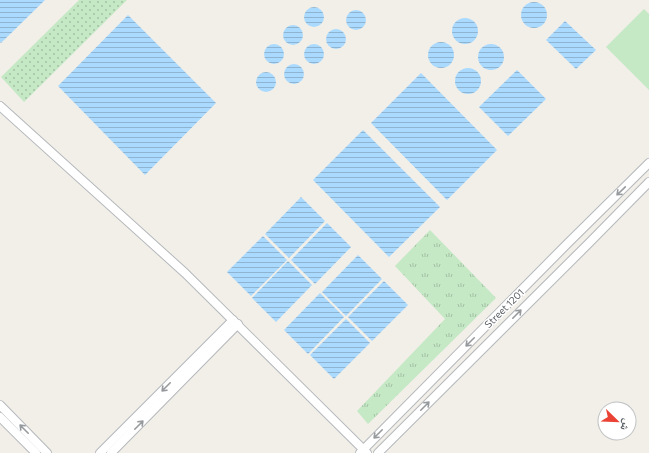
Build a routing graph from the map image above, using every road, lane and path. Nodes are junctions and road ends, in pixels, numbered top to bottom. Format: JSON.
{"nodes":[{"id":1,"x":0,"y":106,"type":"edge"},
{"id":2,"x":649,"y":163,"type":"edge"},
{"id":3,"x":649,"y":182,"type":"edge"},
{"id":4,"x":235,"y":322,"type":"junction"},
{"id":5,"x":0,"y":405,"type":"edge"},
{"id":6,"x":0,"y":417,"type":"edge"},
{"id":7,"x":363,"y":452,"type":"edge"},
{"id":8,"x":36,"y":453,"type":"edge"},
{"id":9,"x":47,"y":453,"type":"edge"},
{"id":10,"x":100,"y":453,"type":"edge"},
{"id":11,"x":111,"y":453,"type":"edge"},
{"id":12,"x":378,"y":453,"type":"edge"}],
"edges":[{"from":1,"to":4,"type":"street"},
{"from":2,"to":7,"type":"street","name":"Street 1201","one_way":true},
{"from":12,"to":3,"type":"street","name":"Street 1201","one_way":true},
{"from":4,"to":7,"type":"street"},
{"from":4,"to":10,"type":"street","one_way":true},
{"from":11,"to":4,"type":"street","one_way":true},
{"from":9,"to":5,"type":"street","one_way":true},
{"from":6,"to":8,"type":"street"}]}
